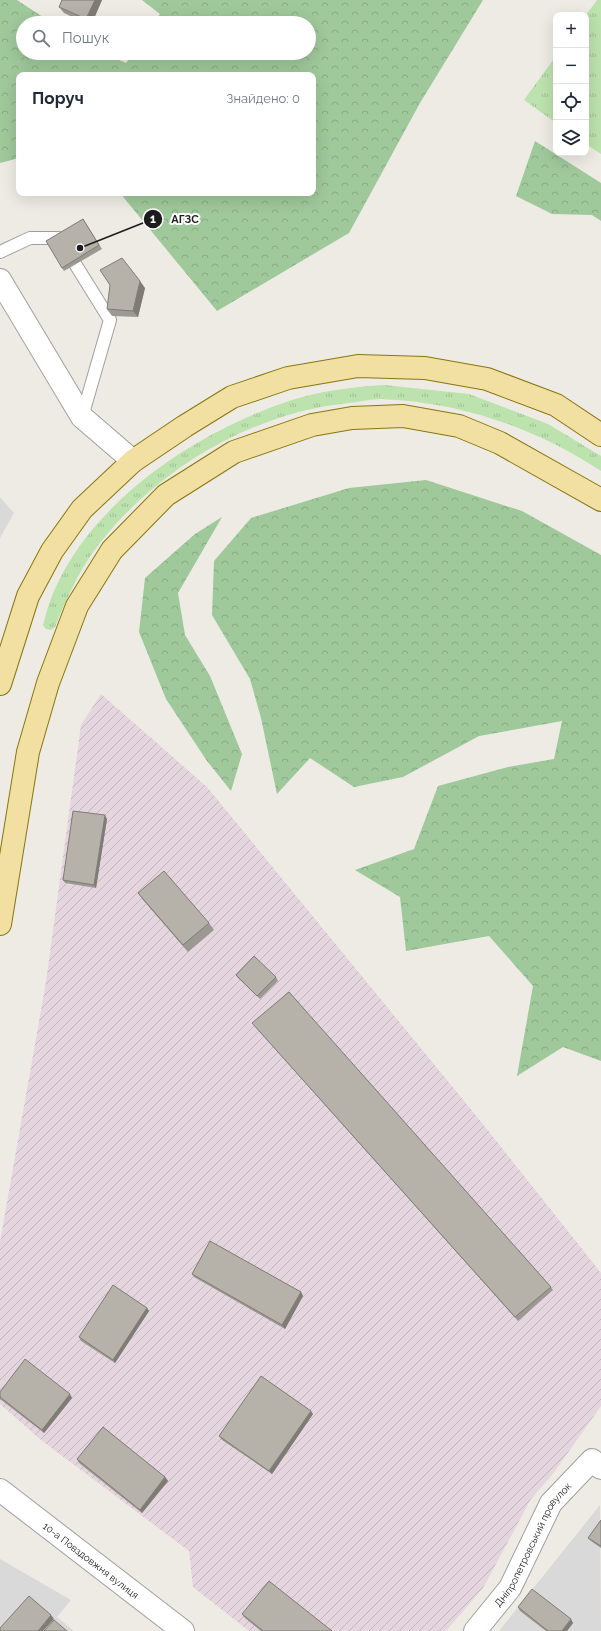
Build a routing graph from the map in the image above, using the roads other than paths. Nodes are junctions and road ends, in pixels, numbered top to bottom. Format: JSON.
{"nodes":[{"id":1,"x":0,"y":252,"type":"edge"},
{"id":2,"x":0,"y":280,"type":"edge"},
{"id":3,"x":82,"y":417,"type":"junction"},
{"id":4,"x":601,"y":435,"type":"edge"},
{"id":5,"x":133,"y":461,"type":"junction"},
{"id":6,"x":601,"y":500,"type":"edge"},
{"id":7,"x":0,"y":684,"type":"edge"},
{"id":8,"x":0,"y":924,"type":"edge"},
{"id":9,"x":596,"y":1464,"type":"edge"},
{"id":10,"x":0,"y":1490,"type":"edge"},
{"id":11,"x":183,"y":1631,"type":"edge"},
{"id":12,"x":475,"y":1631,"type":"edge"}],
"edges":[{"from":1,"to":3,"type":"lane"},
{"from":2,"to":3,"type":"street"},
{"from":3,"to":5,"type":"street"},
{"from":4,"to":5,"type":"main road"},
{"from":5,"to":7,"type":"main road"},
{"from":6,"to":8,"type":"main road"},
{"from":9,"to":12,"type":"street","name":"Дніпропетровський провулок"},
{"from":10,"to":11,"type":"street","name":"10-а Повздовжня вулиця"}]}
